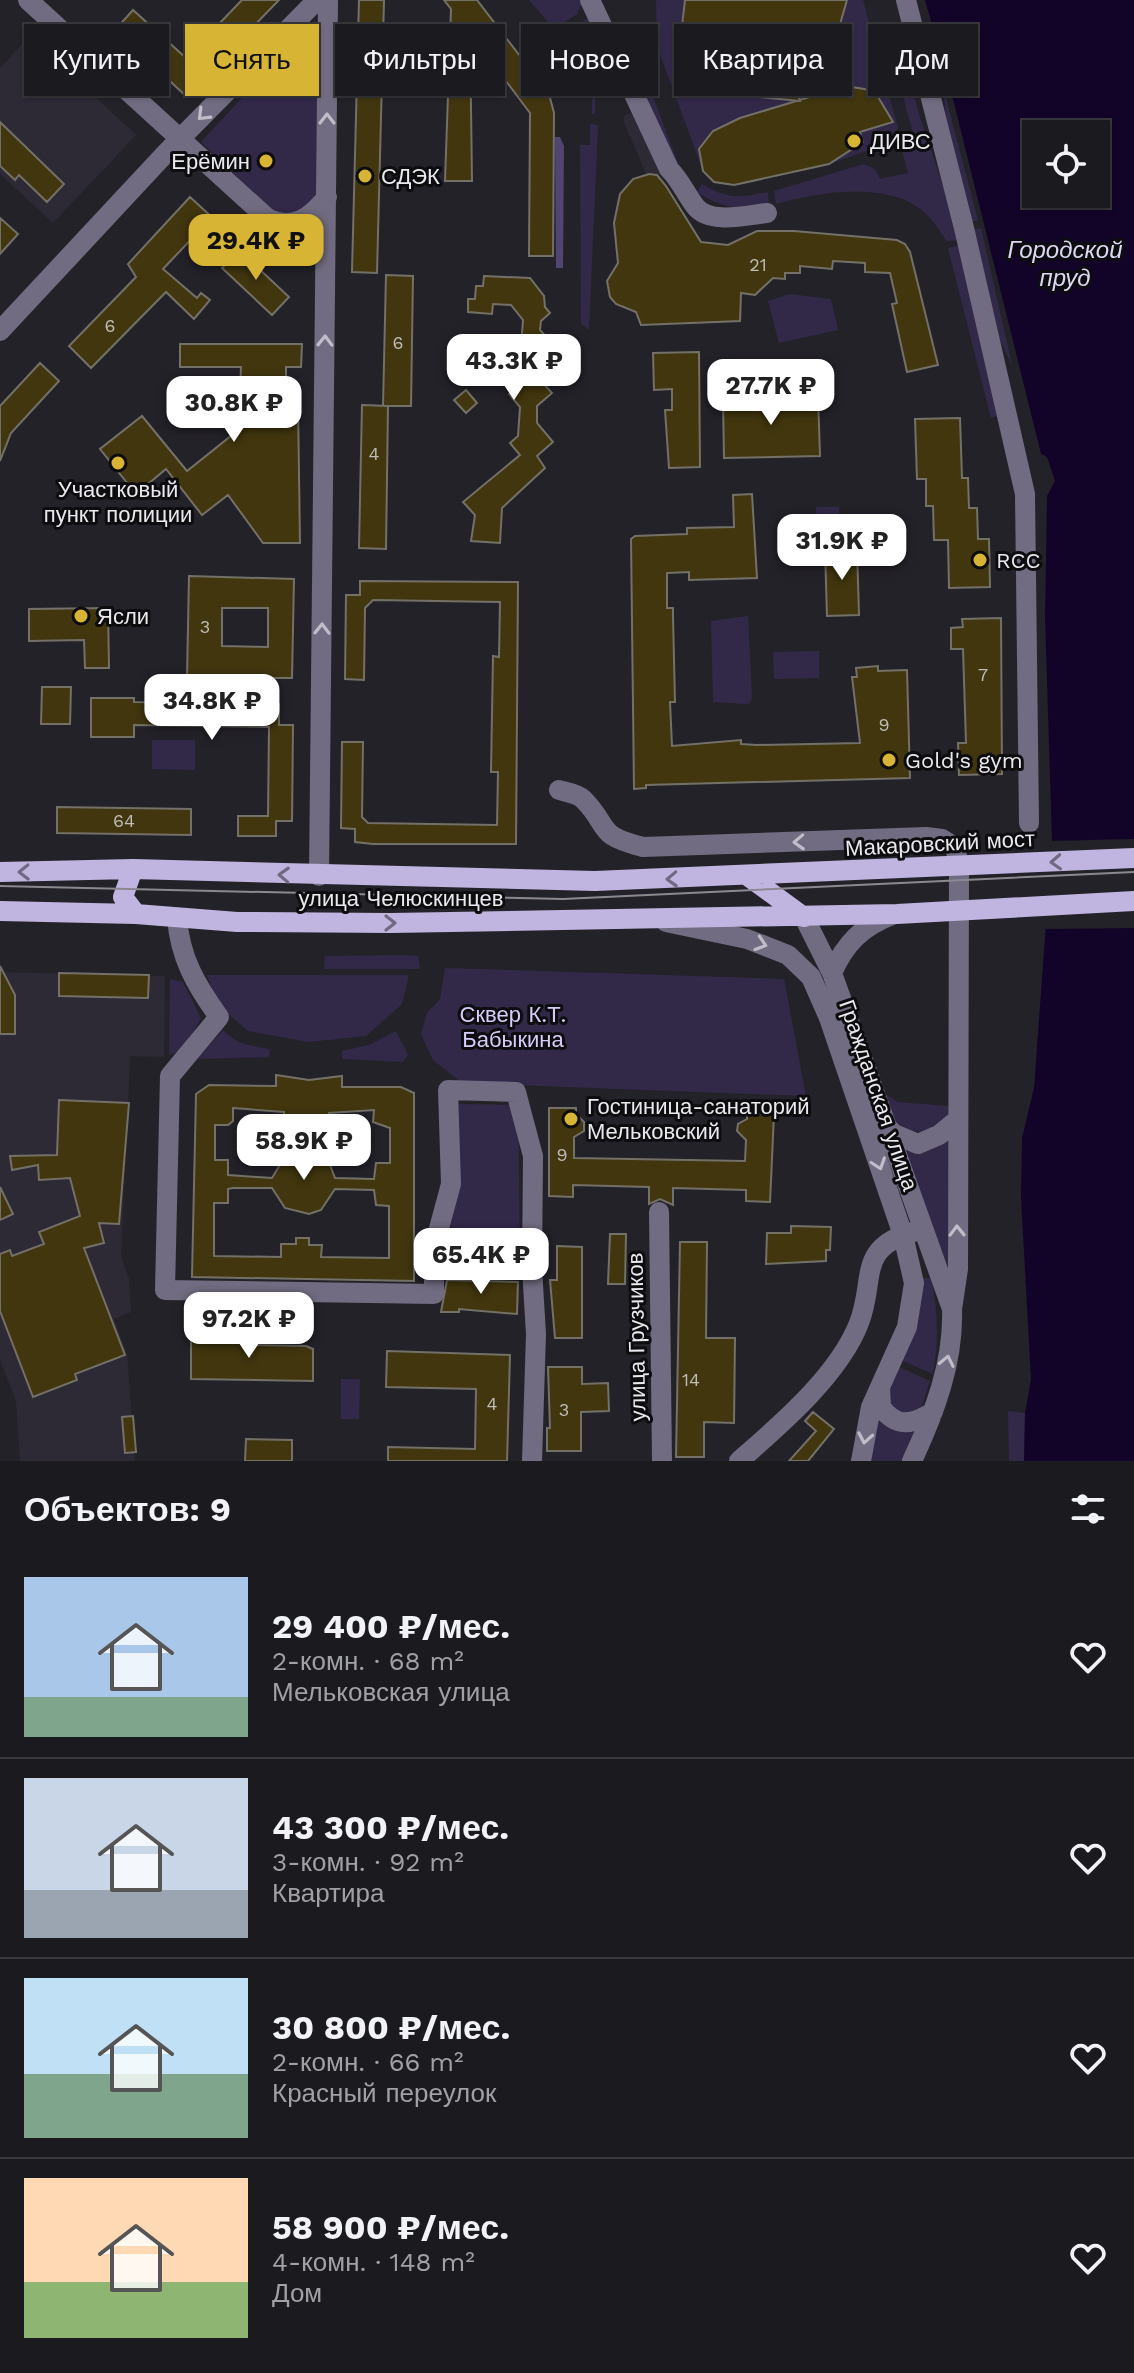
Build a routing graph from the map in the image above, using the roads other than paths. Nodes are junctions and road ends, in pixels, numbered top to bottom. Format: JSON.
{"nodes":[{"id":1,"x":28,"y":0,"type":"edge"},
{"id":2,"x":317,"y":0,"type":"edge"},
{"id":3,"x":328,"y":0,"type":"edge"},
{"id":4,"x":590,"y":0,"type":"edge"},
{"id":5,"x":906,"y":0,"type":"edge"},
{"id":6,"x":180,"y":139,"type":"junction"},
{"id":7,"x":327,"y":197,"type":"junction"},
{"id":8,"x":767,"y":213,"type":"dead end"},
{"id":9,"x":0,"y":331,"type":"edge"},
{"id":10,"x":559,"y":790,"type":"dead end"},
{"id":11,"x":1029,"y":823,"type":"dead end"},
{"id":12,"x":1134,"y":858,"type":"edge"},
{"id":13,"x":133,"y":869,"type":"junction"},
{"id":14,"x":0,"y":872,"type":"edge"},
{"id":15,"x":319,"y":876,"type":"junction"},
{"id":16,"x":749,"y":877,"type":"junction"},
{"id":17,"x":1134,"y":901,"type":"edge"},
{"id":18,"x":0,"y":911,"type":"edge"},
{"id":19,"x":136,"y":914,"type":"junction"},
{"id":20,"x":894,"y":914,"type":"junction"},
{"id":21,"x":804,"y":917,"type":"junction"},
{"id":22,"x":177,"y":918,"type":"junction"},
{"id":23,"x":658,"y":920,"type":"junction"},
{"id":24,"x":832,"y":973,"type":"junction"},
{"id":25,"x":956,"y":1121,"type":"junction"},
{"id":26,"x":884,"y":1123,"type":"junction"},
{"id":27,"x":659,"y":1212,"type":"dead end"},
{"id":28,"x":925,"y":1229,"type":"junction"},
{"id":29,"x":903,"y":1235,"type":"junction"},
{"id":30,"x":952,"y":1309,"type":"junction"},
{"id":31,"x":880,"y":1388,"type":"junction"},
{"id":32,"x":933,"y":1412,"type":"junction"},
{"id":33,"x":532,"y":1461,"type":"edge"},
{"id":34,"x":662,"y":1461,"type":"edge"},
{"id":35,"x":739,"y":1461,"type":"edge"},
{"id":36,"x":861,"y":1461,"type":"edge"},
{"id":37,"x":912,"y":1461,"type":"edge"}],
"edges":[{"from":1,"to":6,"type":"street"},
{"from":2,"to":6,"type":"street","one_way":true},
{"from":7,"to":3,"type":"street","one_way":true},
{"from":4,"to":8,"type":"street"},
{"from":5,"to":11,"type":"street"},
{"from":6,"to":7,"type":"street"},
{"from":6,"to":9,"type":"street"},
{"from":15,"to":7,"type":"street","one_way":true},
{"from":25,"to":10,"type":"street","one_way":true},
{"from":12,"to":16,"type":"main road","name":"Макаровский мост","one_way":true},
{"from":13,"to":14,"type":"main road","name":"улица Челюскинцев","one_way":true},
{"from":15,"to":13,"type":"main road","name":"улица Челюскинцев","one_way":true},
{"from":13,"to":19,"type":"main road"},
{"from":16,"to":15,"type":"main road","name":"улица Челюскинцев","one_way":true},
{"from":16,"to":21,"type":"main road","name":"Гражданская улица"},
{"from":17,"to":20,"type":"main road"},
{"from":18,"to":19,"type":"main road","name":"улица Челюскинцев"},
{"from":19,"to":22,"type":"main road","name":"улица Челюскинцев"},
{"from":20,"to":21,"type":"main road"},
{"from":20,"to":24,"type":"street"},
{"from":21,"to":23,"type":"main road","name":"улица Челюскинцев"},
{"from":21,"to":24,"type":"street","name":"Гражданская улица"},
{"from":22,"to":23,"type":"main road","name":"улица Челюскинцев","one_way":true},
{"from":22,"to":33,"type":"street"},
{"from":23,"to":29,"type":"street","name":"Гражданская улица","one_way":true},
{"from":24,"to":26,"type":"street","name":"Гражданская улица"},
{"from":25,"to":26,"type":"street"},
{"from":30,"to":25,"type":"street","one_way":true},
{"from":26,"to":28,"type":"street","name":"Гражданская улица"},
{"from":27,"to":34,"type":"street","name":"улица Грузчиков"},
{"from":28,"to":29,"type":"street"},
{"from":28,"to":30,"type":"street","name":"Гражданская улица"},
{"from":29,"to":31,"type":"street","name":"Гражданская улица"},
{"from":29,"to":35,"type":"street"},
{"from":32,"to":30,"type":"street","name":"Гражданская улица","one_way":true},
{"from":31,"to":32,"type":"street"},
{"from":31,"to":36,"type":"street","name":"Гражданская улица","one_way":true},
{"from":32,"to":37,"type":"street","name":"Гражданская улица"}]}
